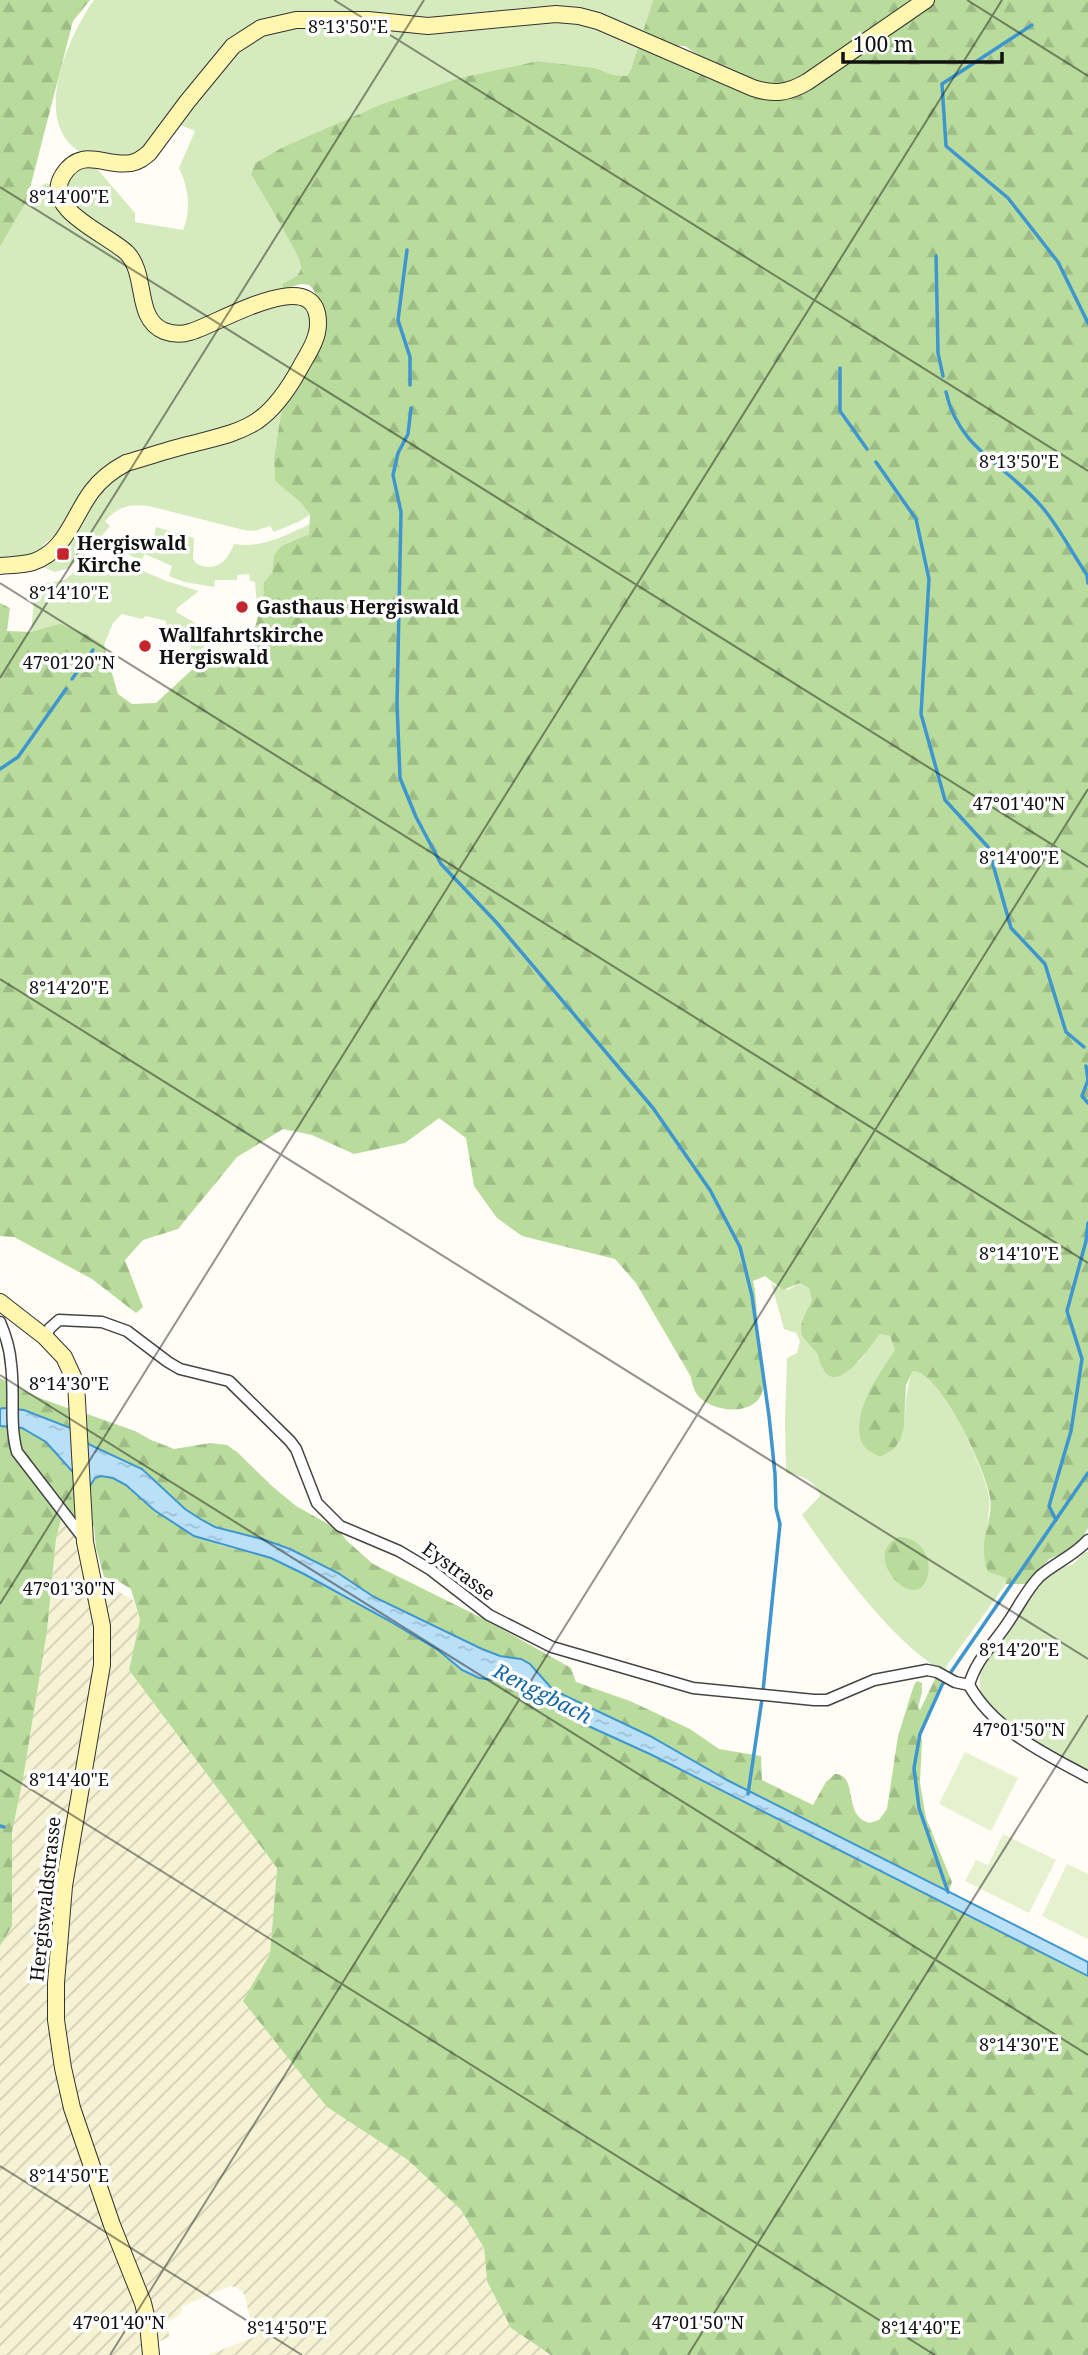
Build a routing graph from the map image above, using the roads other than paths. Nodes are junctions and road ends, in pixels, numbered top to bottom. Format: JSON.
{"nodes":[{"id":1,"x":926,"y":0,"type":"edge"},
{"id":2,"x":0,"y":566,"type":"edge"},
{"id":3,"x":0,"y":1302,"type":"edge"},
{"id":4,"x":0,"y":1322,"type":"edge"},
{"id":5,"x":45,"y":1337,"type":"junction"},
{"id":6,"x":1088,"y":1540,"type":"edge"},
{"id":7,"x":85,"y":1542,"type":"junction"},
{"id":8,"x":969,"y":1685,"type":"junction"},
{"id":9,"x":1088,"y":1777,"type":"edge"},
{"id":10,"x":151,"y":2355,"type":"edge"}],
"edges":[{"from":1,"to":2,"type":"street"},
{"from":3,"to":5,"type":"street","name":"Hergiswaldstrasse"},
{"from":4,"to":7,"type":"street"},
{"from":5,"to":7,"type":"street","name":"Hergiswaldstrasse"},
{"from":5,"to":8,"type":"street","name":"Eystrasse"},
{"from":6,"to":8,"type":"street"},
{"from":7,"to":10,"type":"street","name":"Hergiswaldstrasse"},
{"from":8,"to":9,"type":"street"}]}
